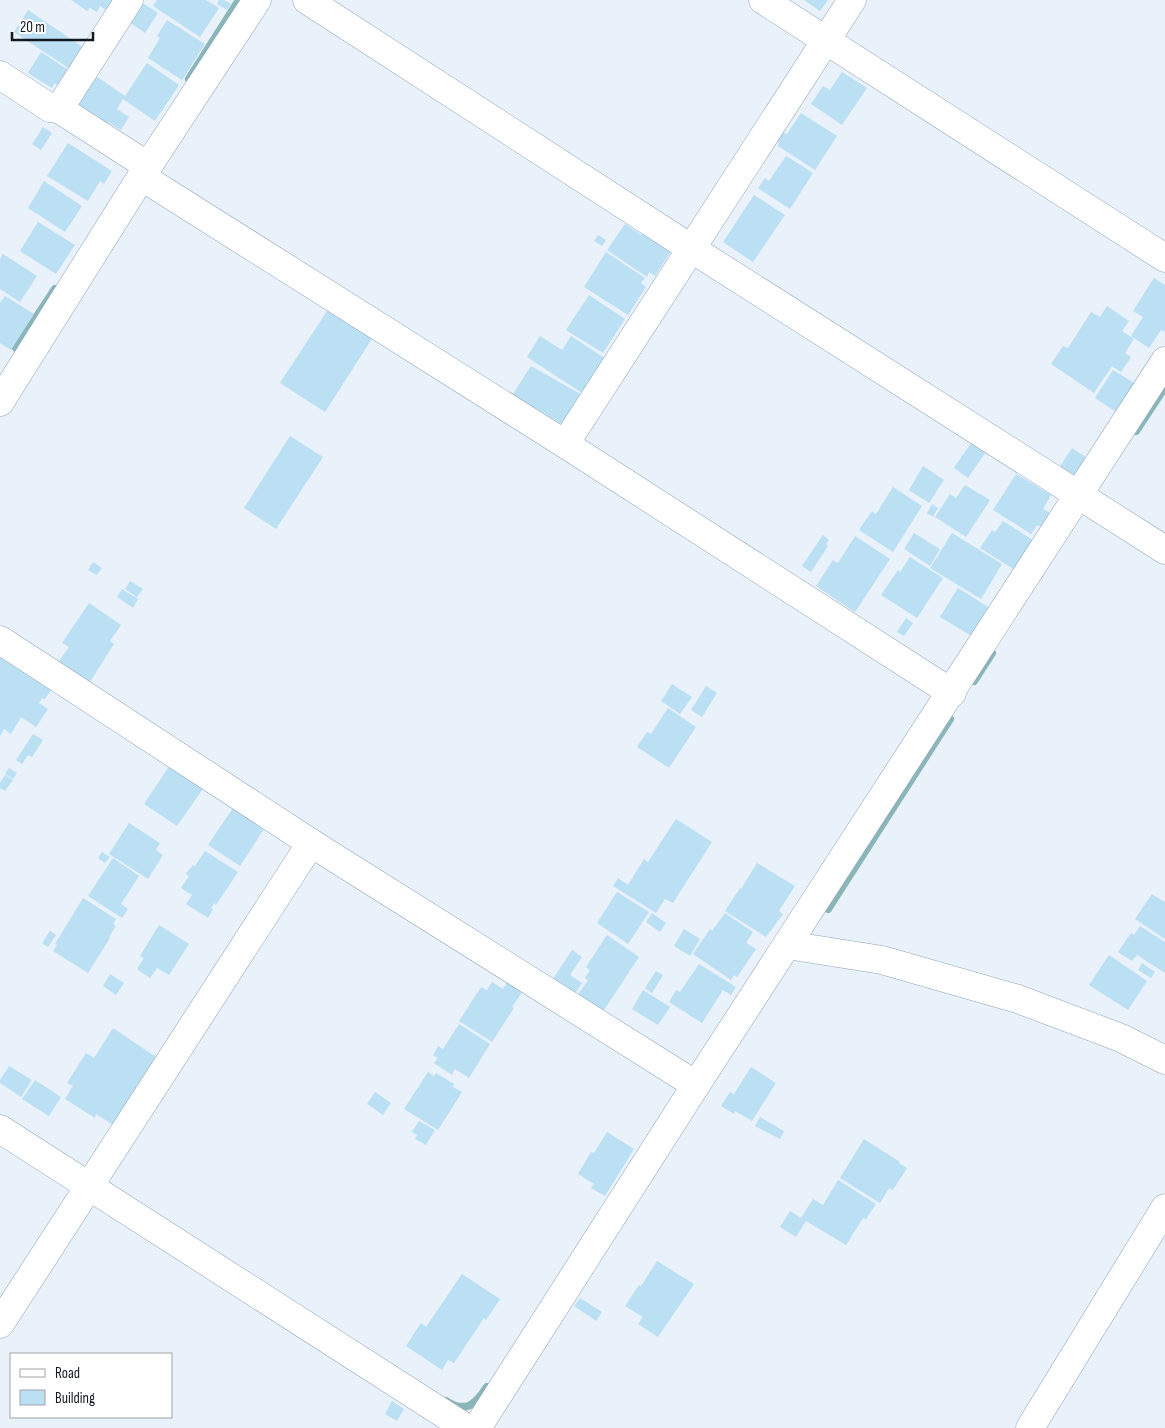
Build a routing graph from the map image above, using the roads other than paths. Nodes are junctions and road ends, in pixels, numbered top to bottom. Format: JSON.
{"nodes":[{"id":1,"x":129,"y":0,"type":"edge"},
{"id":2,"x":257,"y":0,"type":"edge"},
{"id":3,"x":308,"y":0,"type":"edge"},
{"id":4,"x":763,"y":0,"type":"edge"},
{"id":5,"x":852,"y":0,"type":"edge"},
{"id":6,"x":826,"y":41,"type":"junction"},
{"id":7,"x":0,"y":75,"type":"edge"},
{"id":8,"x":59,"y":108,"type":"junction"},
{"id":9,"x":145,"y":172,"type":"junction"},
{"id":10,"x":692,"y":249,"type":"junction"},
{"id":11,"x":1165,"y":258,"type":"edge"},
{"id":12,"x":1165,"y":361,"type":"edge"},
{"id":13,"x":0,"y":402,"type":"edge"},
{"id":14,"x":565,"y":444,"type":"junction"},
{"id":15,"x":1078,"y":495,"type":"junction"},
{"id":16,"x":1165,"y":550,"type":"edge"},
{"id":17,"x":0,"y":640,"type":"edge"},
{"id":18,"x":952,"y":693,"type":"junction"},
{"id":19,"x":310,"y":842,"type":"junction"},
{"id":20,"x":787,"y":945,"type":"junction"},
{"id":21,"x":1165,"y":1060,"type":"edge"},
{"id":22,"x":696,"y":1085,"type":"junction"},
{"id":23,"x":0,"y":1129,"type":"edge"},
{"id":24,"x":88,"y":1186,"type":"junction"},
{"id":25,"x":1165,"y":1208,"type":"edge"},
{"id":26,"x":0,"y":1324,"type":"edge"},
{"id":27,"x":466,"y":1428,"type":"edge"},
{"id":28,"x":477,"y":1428,"type":"edge"},
{"id":29,"x":1030,"y":1428,"type":"edge"}],
"edges":[{"from":1,"to":8,"type":"street"},
{"from":2,"to":9,"type":"street"},
{"from":3,"to":10,"type":"street"},
{"from":4,"to":6,"type":"street"},
{"from":5,"to":6,"type":"street"},
{"from":6,"to":10,"type":"street"},
{"from":6,"to":11,"type":"street"},
{"from":7,"to":8,"type":"street"},
{"from":8,"to":9,"type":"street"},
{"from":9,"to":13,"type":"street"},
{"from":9,"to":14,"type":"street"},
{"from":10,"to":14,"type":"street"},
{"from":10,"to":15,"type":"street"},
{"from":12,"to":15,"type":"street"},
{"from":14,"to":18,"type":"street"},
{"from":15,"to":16,"type":"street"},
{"from":15,"to":18,"type":"street"},
{"from":17,"to":19,"type":"street"},
{"from":18,"to":20,"type":"street"},
{"from":19,"to":22,"type":"street"},
{"from":19,"to":24,"type":"street"},
{"from":20,"to":21,"type":"street"},
{"from":20,"to":22,"type":"street"},
{"from":22,"to":28,"type":"street"},
{"from":23,"to":24,"type":"street"},
{"from":24,"to":26,"type":"street"},
{"from":24,"to":27,"type":"street"},
{"from":25,"to":29,"type":"street"}]}
